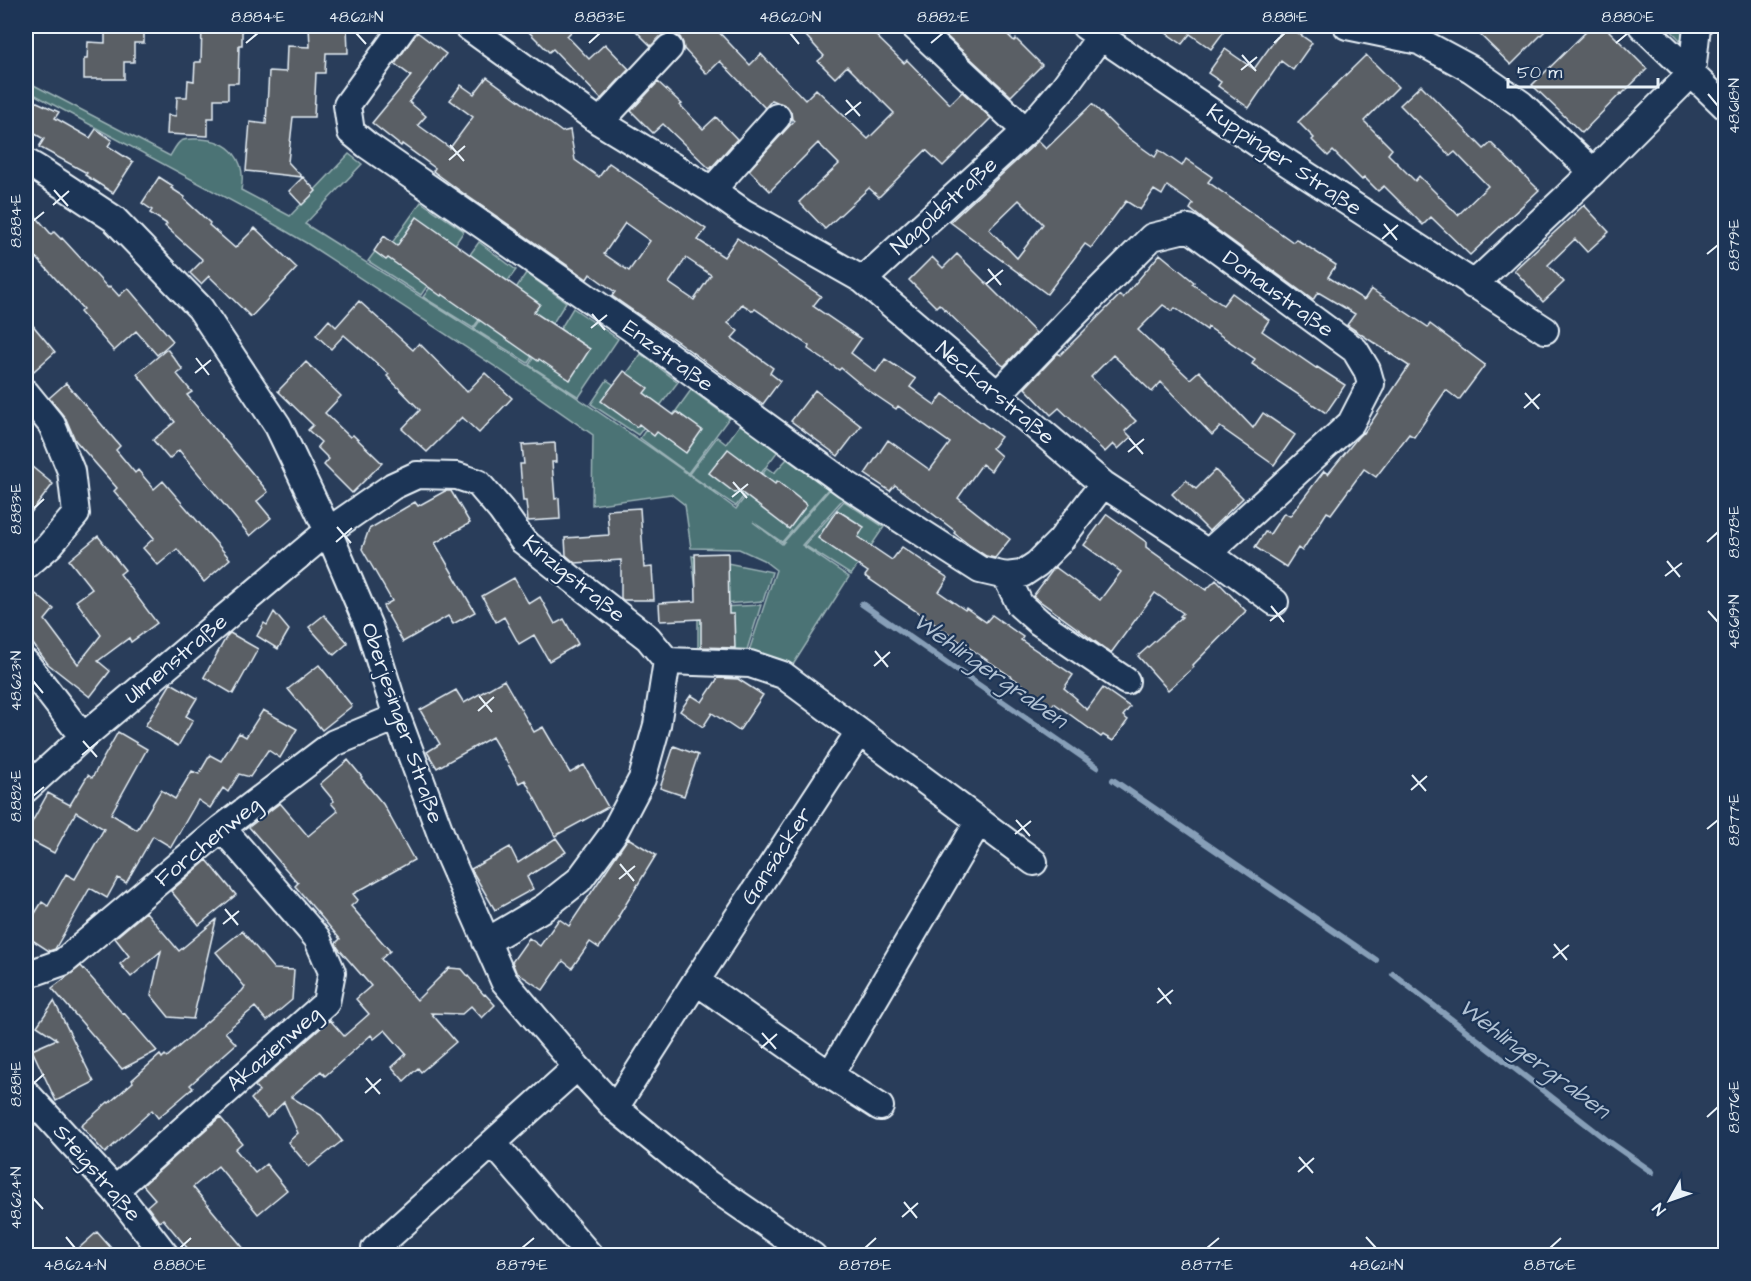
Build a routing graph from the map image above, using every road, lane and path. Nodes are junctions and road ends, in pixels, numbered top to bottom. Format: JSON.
{"nodes":[{"id":1,"x":404,"y":26,"type":"edge"},
{"id":2,"x":467,"y":26,"type":"edge"},
{"id":3,"x":914,"y":26,"type":"edge"},
{"id":4,"x":1347,"y":26,"type":"edge"},
{"id":5,"x":1642,"y":26,"type":"edge"},
{"id":6,"x":1697,"y":26,"type":"edge"},
{"id":7,"x":1093,"y":31,"type":"edge"},
{"id":8,"x":669,"y":48,"type":"dead end"},
{"id":9,"x":1692,"y":73,"type":"junction"},
{"id":10,"x":1725,"y":107,"type":"edge"},
{"id":11,"x":777,"y":117,"type":"dead end"},
{"id":12,"x":600,"y":122,"type":"junction"},
{"id":13,"x":1026,"y":131,"type":"junction"},
{"id":14,"x":26,"y":162,"type":"edge"},
{"id":15,"x":1593,"y":172,"type":"junction"},
{"id":16,"x":712,"y":190,"type":"junction"},
{"id":17,"x":863,"y":280,"type":"junction"},
{"id":18,"x":1473,"y":285,"type":"junction"},
{"id":19,"x":1545,"y":330,"type":"dead end"},
{"id":20,"x":26,"y":393,"type":"edge"},
{"id":21,"x":998,"y":395,"type":"junction"},
{"id":22,"x":1103,"y":484,"type":"junction"},
{"id":23,"x":328,"y":531,"type":"junction"},
{"id":24,"x":1208,"y":553,"type":"junction"},
{"id":25,"x":26,"y":566,"type":"edge"},
{"id":26,"x":1006,"y":576,"type":"junction"},
{"id":27,"x":1275,"y":602,"type":"dead end"},
{"id":28,"x":667,"y":661,"type":"junction"},
{"id":29,"x":26,"y":663,"type":"edge"},
{"id":30,"x":1126,"y":681,"type":"dead end"},
{"id":31,"x":397,"y":717,"type":"junction"},
{"id":32,"x":859,"y":732,"type":"junction"},
{"id":33,"x":83,"y":737,"type":"junction"},
{"id":34,"x":26,"y":789,"type":"edge"},
{"id":35,"x":979,"y":821,"type":"junction"},
{"id":36,"x":222,"y":828,"type":"junction"},
{"id":37,"x":1034,"y":862,"type":"dead end"},
{"id":38,"x":486,"y":942,"type":"junction"},
{"id":39,"x":26,"y":975,"type":"edge"},
{"id":40,"x":696,"y":981,"type":"junction"},
{"id":41,"x":577,"y":1067,"type":"junction"},
{"id":42,"x":830,"y":1075,"type":"junction"},
{"id":43,"x":26,"y":1093,"type":"edge"},
{"id":44,"x":880,"y":1107,"type":"dead end"},
{"id":45,"x":615,"y":1108,"type":"junction"},
{"id":46,"x":493,"y":1143,"type":"junction"},
{"id":47,"x":115,"y":1190,"type":"junction"},
{"id":48,"x":166,"y":1256,"type":"edge"},
{"id":49,"x":381,"y":1256,"type":"edge"},
{"id":50,"x":590,"y":1256,"type":"edge"},
{"id":51,"x":813,"y":1256,"type":"edge"}],
"edges":[{"from":1,"to":26,"type":"street","name":"Enzstraße"},
{"from":2,"to":12,"type":"street","name":"Neckarstraße"},
{"from":3,"to":13,"type":"street"},
{"from":4,"to":15,"type":"street"},
{"from":5,"to":9,"type":"street"},
{"from":6,"to":9,"type":"street"},
{"from":7,"to":13,"type":"street","name":"Nagoldstraße"},
{"from":7,"to":18,"type":"street","name":"Kuppinger Straße"},
{"from":8,"to":12,"type":"street"},
{"from":9,"to":10,"type":"street"},
{"from":9,"to":15,"type":"street"},
{"from":11,"to":16,"type":"street"},
{"from":12,"to":16,"type":"street","name":"Neckarstraße"},
{"from":13,"to":17,"type":"street","name":"Nagoldstraße"},
{"from":14,"to":23,"type":"street","name":"Oberjesinger Straße"},
{"from":15,"to":18,"type":"street"},
{"from":16,"to":17,"type":"street","name":"Neckarstraße"},
{"from":17,"to":21,"type":"street","name":"Neckarstraße"},
{"from":18,"to":19,"type":"street","name":"Kuppinger Straße"},
{"from":20,"to":25,"type":"street"},
{"from":21,"to":22,"type":"street","name":"Neckarstraße"},
{"from":21,"to":24,"type":"street","name":"Donaustraße"},
{"from":22,"to":24,"type":"street","name":"Neckarstraße"},
{"from":22,"to":26,"type":"street"},
{"from":23,"to":28,"type":"street","name":"Kinzigstraße"},
{"from":23,"to":31,"type":"street","name":"Oberjesinger Straße"},
{"from":23,"to":33,"type":"street","name":"Ulmenstraße"},
{"from":24,"to":27,"type":"street","name":"Neckarstraße"},
{"from":26,"to":30,"type":"street"},
{"from":28,"to":32,"type":"street"},
{"from":28,"to":38,"type":"street"},
{"from":29,"to":33,"type":"street"},
{"from":31,"to":36,"type":"street","name":"Forchenweg"},
{"from":31,"to":38,"type":"street","name":"Oberjesinger Straße"},
{"from":32,"to":35,"type":"street"},
{"from":32,"to":40,"type":"street","name":"Gansäcker"},
{"from":33,"to":34,"type":"street","name":"Ulmenstraße"},
{"from":35,"to":37,"type":"street"},
{"from":35,"to":42,"type":"street"},
{"from":36,"to":39,"type":"street","name":"Forchenweg"},
{"from":36,"to":47,"type":"street","name":"Akazienweg"},
{"from":38,"to":41,"type":"street","name":"Oberjesinger Straße"},
{"from":40,"to":42,"type":"street"},
{"from":40,"to":45,"type":"street","name":"Gansäcker"},
{"from":41,"to":45,"type":"street","name":"Oberjesinger Straße"},
{"from":41,"to":46,"type":"street"},
{"from":42,"to":44,"type":"street"},
{"from":43,"to":47,"type":"street","name":"Steigstraße"},
{"from":45,"to":51,"type":"street","name":"Oberjesinger Straße"},
{"from":46,"to":49,"type":"street"},
{"from":46,"to":50,"type":"street"},
{"from":47,"to":48,"type":"street","name":"Steigstraße"}]}
